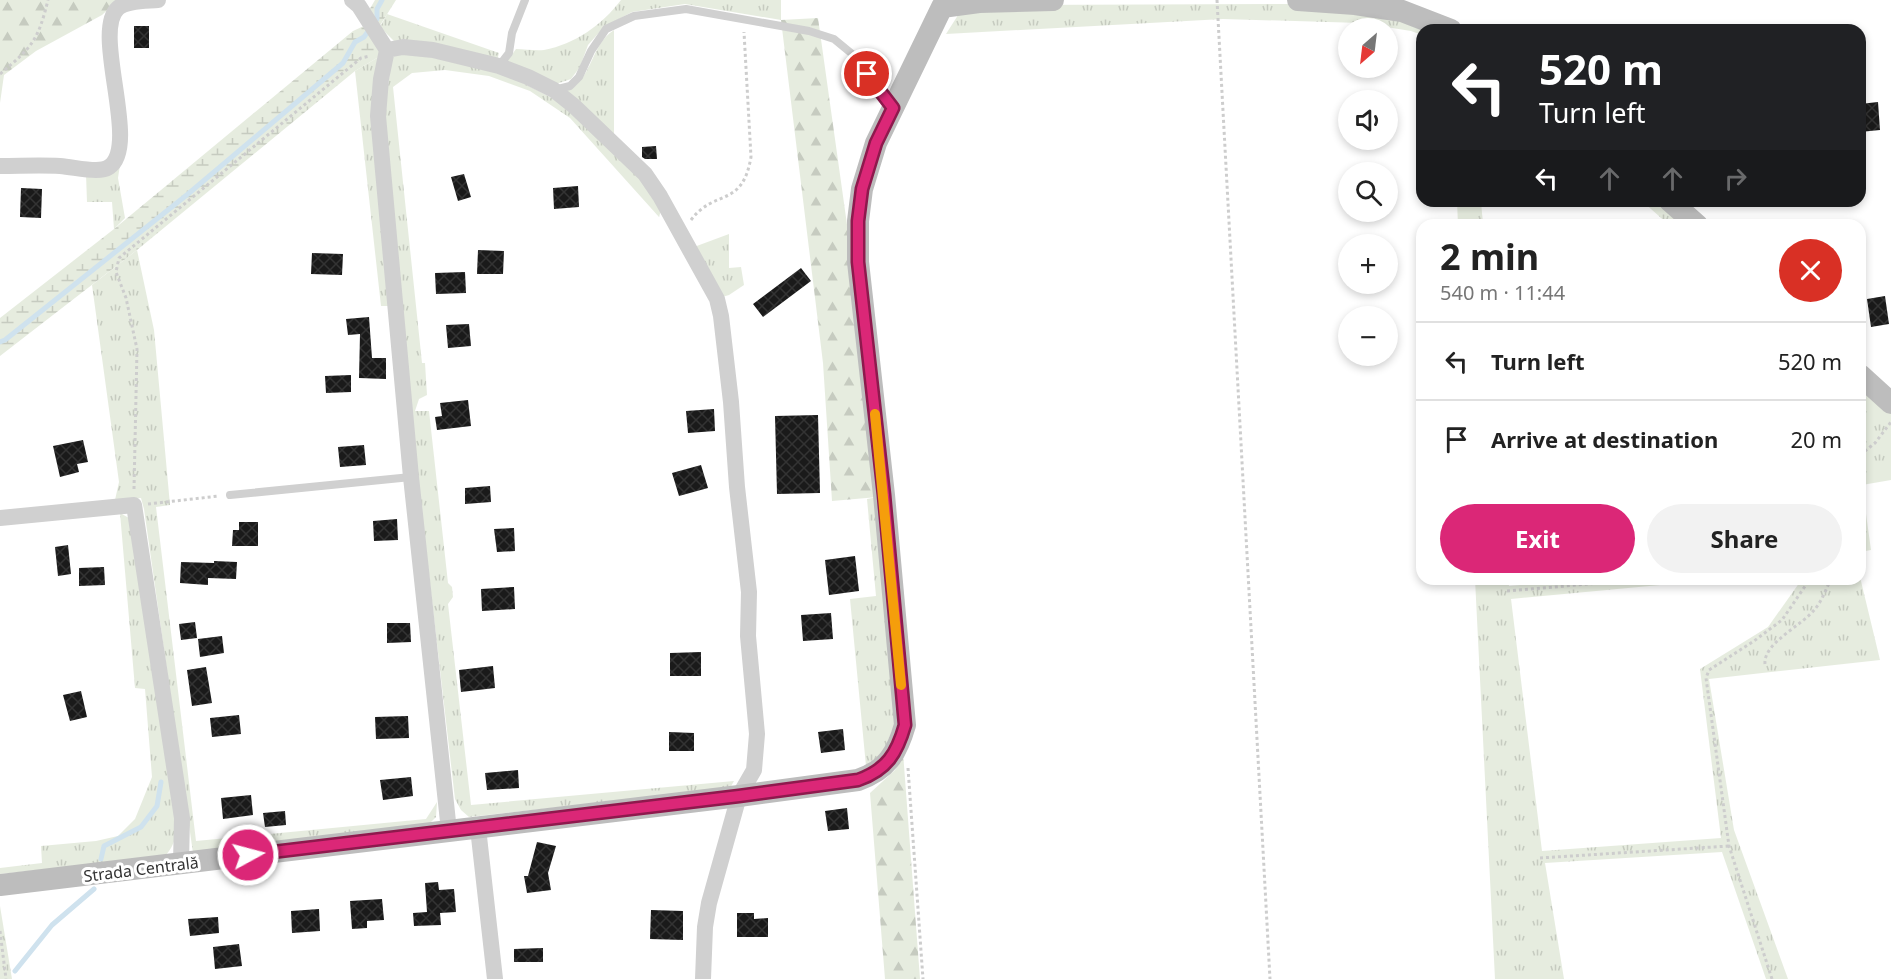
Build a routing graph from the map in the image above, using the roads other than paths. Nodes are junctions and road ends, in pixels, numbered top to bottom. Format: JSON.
{"nodes":[{"id":1,"x":158,"y":0,"type":"edge"},
{"id":2,"x":525,"y":0,"type":"edge"},
{"id":3,"x":1053,"y":0,"type":"edge"},
{"id":4,"x":1298,"y":0,"type":"edge"},
{"id":5,"x":944,"y":3,"type":"edge"},
{"id":6,"x":359,"y":6,"type":"edge"},
{"id":7,"x":1436,"y":24,"type":"edge"},
{"id":8,"x":383,"y":43,"type":"junction"},
{"id":9,"x":499,"y":66,"type":"junction"},
{"id":10,"x":554,"y":90,"type":"junction"},
{"id":11,"x":893,"y":108,"type":"junction"},
{"id":12,"x":0,"y":166,"type":"edge"},
{"id":13,"x":1677,"y":207,"type":"edge"},
{"id":14,"x":1690,"y":219,"type":"edge"},
{"id":15,"x":1866,"y":381,"type":"edge"},
{"id":16,"x":1890,"y":407,"type":"edge"},
{"id":17,"x":411,"y":477,"type":"junction"},
{"id":18,"x":230,"y":495,"type":"road end"},
{"id":19,"x":0,"y":518,"type":"edge"},
{"id":20,"x":739,"y":796,"type":"junction"},
{"id":21,"x":478,"y":828,"type":"junction"},
{"id":22,"x":449,"y":831,"type":"junction"},
{"id":23,"x":182,"y":863,"type":"junction"},
{"id":24,"x":0,"y":885,"type":"edge"},
{"id":25,"x":495,"y":979,"type":"edge"},
{"id":26,"x":703,"y":979,"type":"edge"}],
"edges":[{"from":1,"to":12,"type":"street"},
{"from":2,"to":9,"type":"lane"},
{"from":3,"to":5,"type":"street"},
{"from":4,"to":7,"type":"street"},
{"from":5,"to":11,"type":"street","name":"Strada Centrală"},
{"from":6,"to":8,"type":"street"},
{"from":8,"to":9,"type":"street"},
{"from":8,"to":17,"type":"street"},
{"from":9,"to":10,"type":"street"},
{"from":10,"to":11,"type":"lane"},
{"from":10,"to":20,"type":"street"},
{"from":11,"to":20,"type":"street","name":"Strada Centrală"},
{"from":13,"to":14,"type":"street"},
{"from":15,"to":16,"type":"street"},
{"from":17,"to":18,"type":"lane"},
{"from":17,"to":22,"type":"street"},
{"from":19,"to":23,"type":"street"},
{"from":20,"to":21,"type":"street","name":"Strada Centrală"},
{"from":20,"to":26,"type":"street"},
{"from":21,"to":22,"type":"street","name":"Strada Centrală"},
{"from":21,"to":25,"type":"street"},
{"from":22,"to":23,"type":"street","name":"Strada Centrală"},
{"from":23,"to":24,"type":"street","name":"Strada Centrală"}]}
